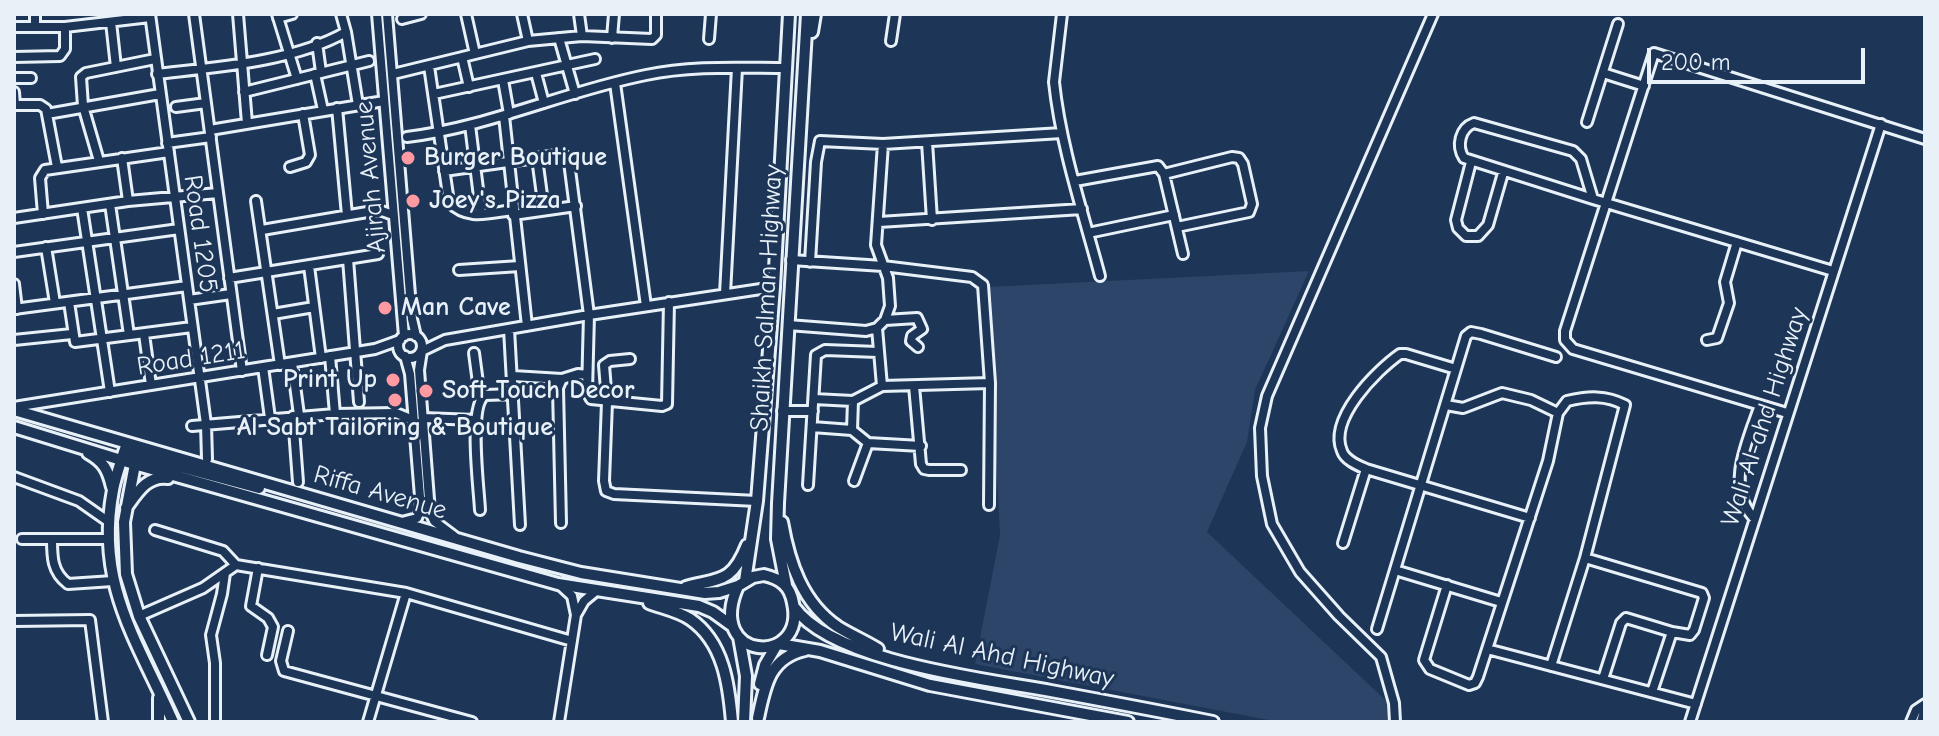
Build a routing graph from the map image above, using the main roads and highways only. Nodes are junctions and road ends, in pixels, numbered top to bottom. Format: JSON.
{"nodes":[{"id":1,"x":789,"y":14,"type":"edge"},
{"id":2,"x":807,"y":14,"type":"edge"},
{"id":3,"x":815,"y":14,"type":"edge"},
{"id":4,"x":804,"y":53,"type":"junction"},
{"id":5,"x":14,"y":407,"type":"edge"},
{"id":6,"x":14,"y":427,"type":"edge"},
{"id":7,"x":73,"y":444,"type":"junction"},
{"id":8,"x":132,"y":452,"type":"junction"},
{"id":9,"x":122,"y":460,"type":"junction"},
{"id":10,"x":197,"y":482,"type":"junction"},
{"id":11,"x":113,"y":490,"type":"junction"},
{"id":12,"x":778,"y":503,"type":"junction"},
{"id":13,"x":125,"y":510,"type":"junction"},
{"id":14,"x":754,"y":529,"type":"junction"},
{"id":15,"x":741,"y":583,"type":"junction"},
{"id":16,"x":786,"y":585,"type":"junction"},
{"id":17,"x":683,"y":588,"type":"junction"},
{"id":18,"x":636,"y":597,"type":"junction"},
{"id":19,"x":794,"y":607,"type":"junction"},
{"id":20,"x":731,"y":625,"type":"junction"},
{"id":21,"x":739,"y":637,"type":"junction"},
{"id":22,"x":778,"y":645,"type":"junction"},
{"id":23,"x":820,"y":651,"type":"junction"},
{"id":24,"x":893,"y":658,"type":"junction"},
{"id":25,"x":158,"y":688,"type":"junction"},
{"id":26,"x":758,"y":720,"type":"edge"},
{"id":27,"x":159,"y":722,"type":"edge"},
{"id":28,"x":173,"y":722,"type":"edge"},
{"id":29,"x":189,"y":722,"type":"edge"},
{"id":30,"x":732,"y":722,"type":"edge"},
{"id":31,"x":744,"y":722,"type":"edge"},
{"id":32,"x":1128,"y":722,"type":"edge"},
{"id":33,"x":1213,"y":722,"type":"edge"}],
"edges":[{"from":1,"to":14,"type":"main road","name":"Shaikh Salman Highway"},
{"from":2,"to":4,"type":"main road","name":"Shaikh Salman Highway"},
{"from":3,"to":4,"type":"main road"},
{"from":4,"to":12,"type":"main road","name":"Shaikh Salman Highway"},
{"from":5,"to":8,"type":"main road","name":"Riffa Avenue"},
{"from":6,"to":7,"type":"main road","name":"Riffa Avenue"},
{"from":7,"to":9,"type":"main road","name":"Riffa Avenue"},
{"from":7,"to":11,"type":"main road"},
{"from":8,"to":9,"type":"main road"},
{"from":8,"to":9,"type":"main road","name":"Riffa Avenue"},
{"from":8,"to":10,"type":"main road","name":"Riffa Avenue"},
{"from":8,"to":13,"type":"main road"},
{"from":8,"to":17,"type":"main road","name":"Riffa Avenue"},
{"from":9,"to":11,"type":"main road"},
{"from":10,"to":13,"type":"main road"},
{"from":10,"to":18,"type":"main road","name":"Riffa Avenue"},
{"from":11,"to":25,"type":"main road"},
{"from":12,"to":16,"type":"main road","name":"Shaikh Salman Highway"},
{"from":12,"to":24,"type":"main road"},
{"from":13,"to":29,"type":"main road"},
{"from":14,"to":15,"type":"main road","name":"Shaikh Salman Highway"},
{"from":14,"to":17,"type":"main road"},
{"from":15,"to":16,"type":"main road"},
{"from":15,"to":17,"type":"main road","name":"Riffa Avenue"},
{"from":15,"to":20,"type":"main road"},
{"from":16,"to":19,"type":"main road"},
{"from":18,"to":20,"type":"main road","name":"Riffa Avenue"},
{"from":18,"to":30,"type":"main road"},
{"from":19,"to":22,"type":"main road"},
{"from":19,"to":24,"type":"main road","name":"Wali Al Ahd Highway"},
{"from":20,"to":21,"type":"main road"},
{"from":21,"to":22,"type":"main road"},
{"from":21,"to":31,"type":"main road"},
{"from":22,"to":23,"type":"main road","name":"Wali Al Ahd Highway"},
{"from":22,"to":26,"type":"main road"},
{"from":23,"to":26,"type":"main road"},
{"from":23,"to":32,"type":"main road","name":"Wali Al Ahd Highway"},
{"from":24,"to":33,"type":"main road","name":"Wali Al Ahd Highway"},
{"from":25,"to":27,"type":"main road"},
{"from":25,"to":28,"type":"main road"}]}
